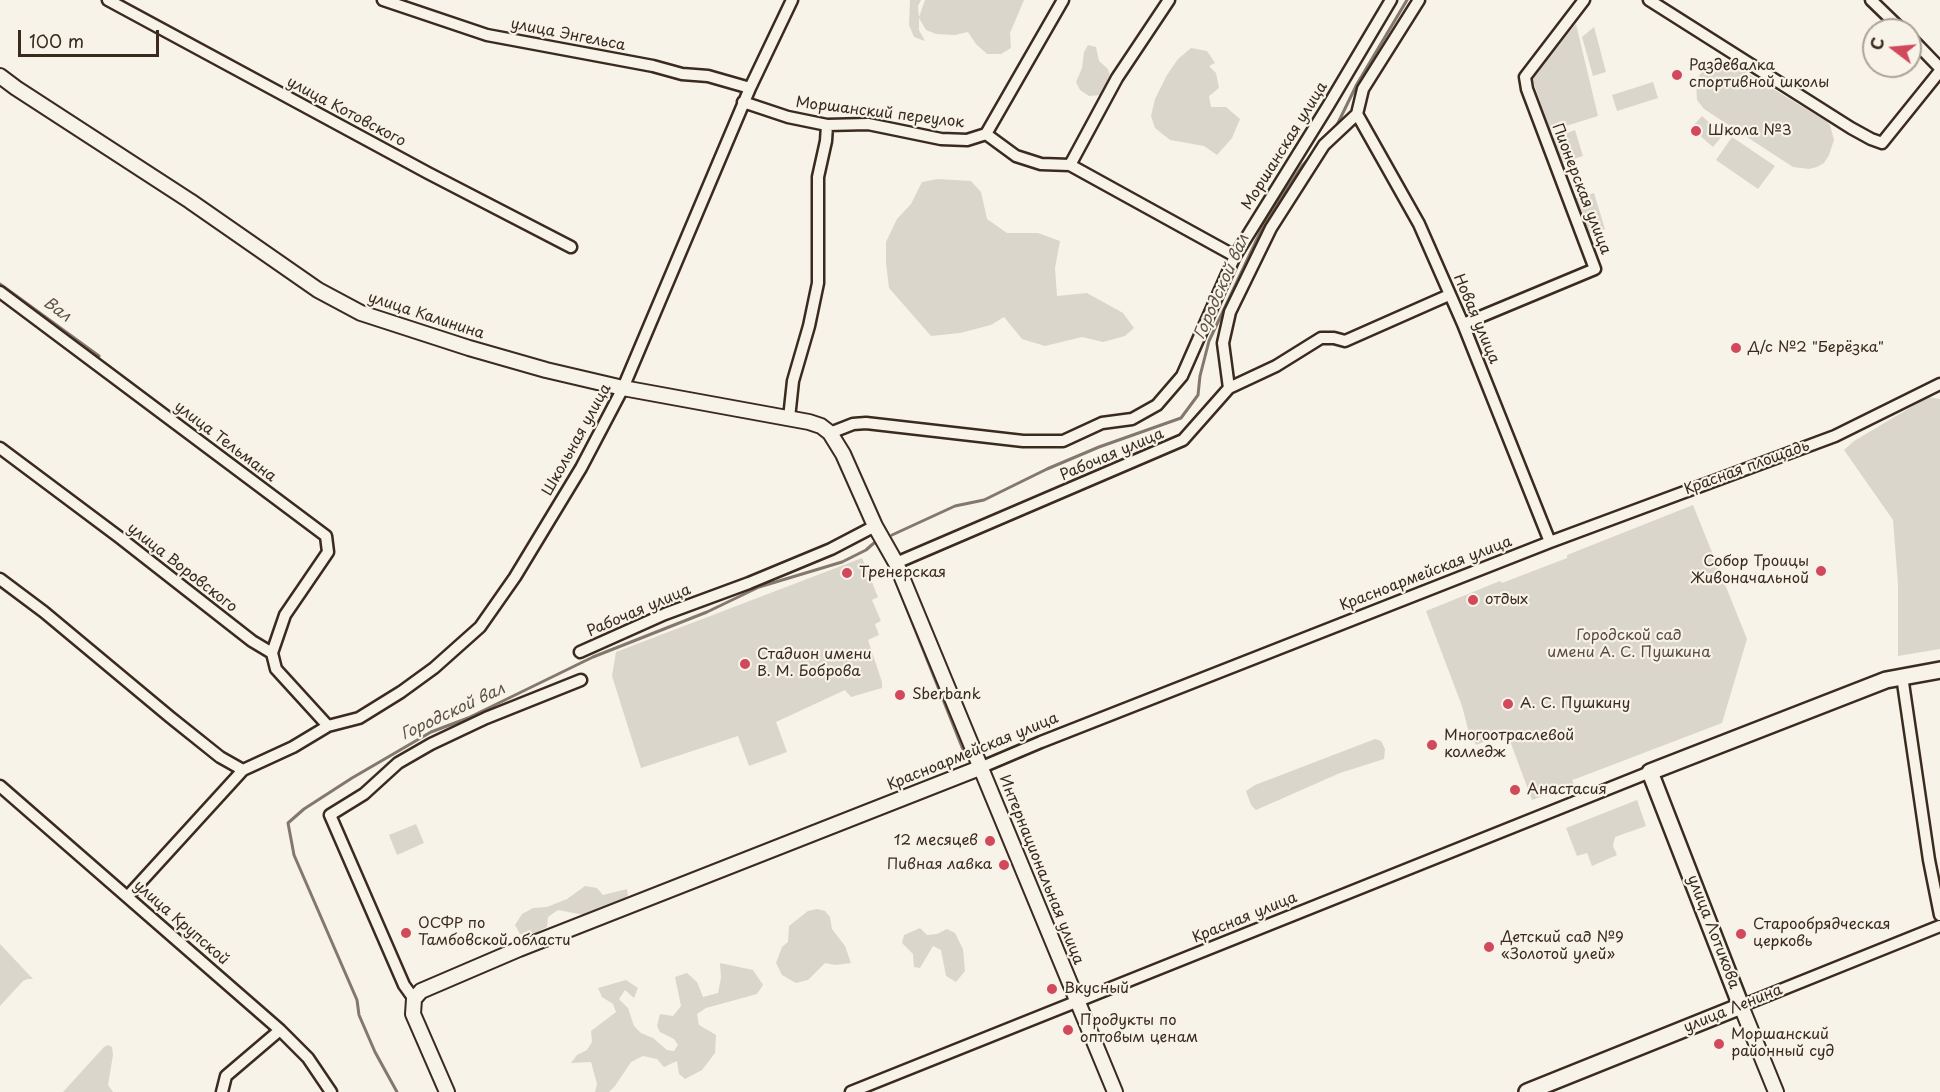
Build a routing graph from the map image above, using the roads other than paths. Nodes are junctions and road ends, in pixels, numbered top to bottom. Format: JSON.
{"nodes":[{"id":1,"x":108,"y":0,"type":"edge"},
{"id":2,"x":382,"y":0,"type":"edge"},
{"id":3,"x":792,"y":0,"type":"edge"},
{"id":4,"x":1063,"y":0,"type":"edge"},
{"id":5,"x":1169,"y":0,"type":"edge"},
{"id":6,"x":1391,"y":0,"type":"edge"},
{"id":7,"x":1419,"y":0,"type":"edge"},
{"id":8,"x":1584,"y":0,"type":"edge"},
{"id":9,"x":1649,"y":0,"type":"edge"},
{"id":10,"x":1871,"y":0,"type":"edge"},
{"id":11,"x":1890,"y":18,"type":"edge"},
{"id":12,"x":1922,"y":50,"type":"edge"},
{"id":13,"x":1940,"y":69,"type":"edge"},
{"id":14,"x":0,"y":76,"type":"edge"},
{"id":15,"x":750,"y":88,"type":"junction"},
{"id":16,"x":744,"y":102,"type":"junction"},
{"id":17,"x":1357,"y":114,"type":"junction"},
{"id":18,"x":827,"y":125,"type":"junction"},
{"id":19,"x":986,"y":134,"type":"junction"},
{"id":20,"x":1071,"y":165,"type":"junction"},
{"id":21,"x":571,"y":247,"type":"dead end"},
{"id":22,"x":1235,"y":256,"type":"junction"},
{"id":23,"x":0,"y":292,"type":"edge"},
{"id":24,"x":1449,"y":295,"type":"junction"},
{"id":25,"x":1463,"y":324,"type":"junction"},
{"id":26,"x":1182,"y":376,"type":"joint"},
{"id":27,"x":1940,"y":384,"type":"edge"},
{"id":28,"x":623,"y":388,"type":"junction"},
{"id":29,"x":1229,"y":388,"type":"junction"},
{"id":30,"x":789,"y":418,"type":"junction"},
{"id":31,"x":830,"y":433,"type":"junction"},
{"id":32,"x":0,"y":448,"type":"edge"},
{"id":33,"x":875,"y":526,"type":"junction"},
{"id":34,"x":1550,"y":542,"type":"junction"},
{"id":35,"x":896,"y":562,"type":"junction"},
{"id":36,"x":0,"y":579,"type":"edge"},
{"id":37,"x":580,"y":652,"type":"dead end"},
{"id":38,"x":272,"y":653,"type":"junction"},
{"id":39,"x":1940,"y":670,"type":"edge"},
{"id":40,"x":1902,"y":676,"type":"junction"},
{"id":41,"x":581,"y":680,"type":"dead end"},
{"id":42,"x":328,"y":726,"type":"junction"},
{"id":43,"x":982,"y":767,"type":"junction"},
{"id":44,"x":243,"y":770,"type":"junction"},
{"id":45,"x":1650,"y":772,"type":"junction"},
{"id":46,"x":0,"y":786,"type":"edge"},
{"id":47,"x":128,"y":896,"type":"junction"},
{"id":48,"x":1940,"y":915,"type":"edge"},
{"id":49,"x":1940,"y":926,"type":"edge"},
{"id":50,"x":414,"y":999,"type":"junction"},
{"id":51,"x":1077,"y":1002,"type":"junction"},
{"id":52,"x":1741,"y":1006,"type":"junction"},
{"id":53,"x":280,"y":1030,"type":"junction"},
{"id":54,"x":222,"y":1092,"type":"edge"},
{"id":55,"x":331,"y":1092,"type":"edge"},
{"id":56,"x":447,"y":1092,"type":"edge"},
{"id":57,"x":851,"y":1092,"type":"edge"},
{"id":58,"x":1115,"y":1092,"type":"edge"},
{"id":59,"x":1527,"y":1092,"type":"edge"},
{"id":60,"x":1776,"y":1092,"type":"edge"}],
"edges":[{"from":1,"to":21,"type":"street","name":"улица Котовского"},
{"from":2,"to":15,"type":"street","name":"улица Энгельса"},
{"from":3,"to":15,"type":"street","name":"Школьная улица"},
{"from":4,"to":19,"type":"street"},
{"from":5,"to":20,"type":"street"},
{"from":6,"to":22,"type":"street","name":"Моршанская улица"},
{"from":7,"to":17,"type":"street"},
{"from":8,"to":25,"type":"street","name":"Пионерская улица"},
{"from":9,"to":13,"type":"street"},
{"from":10,"to":11,"type":"street"},
{"from":12,"to":13,"type":"street"},
{"from":14,"to":28,"type":"street","name":"улица Калинина"},
{"from":15,"to":16,"type":"street","name":"Школьная улица"},
{"from":16,"to":18,"type":"street","name":"Моршанский переулок"},
{"from":16,"to":28,"type":"street","name":"Школьная улица"},
{"from":17,"to":24,"type":"street","name":"Новая улица"},
{"from":17,"to":29,"type":"street"},
{"from":18,"to":19,"type":"street","name":"Моршанский переулок"},
{"from":18,"to":30,"type":"street"},
{"from":19,"to":20,"type":"street"},
{"from":20,"to":22,"type":"street"},
{"from":22,"to":26,"type":"street","name":"Моршанская улица"},
{"from":23,"to":38,"type":"street","name":"улица Тельмана"},
{"from":24,"to":25,"type":"street","name":"Новая улица"},
{"from":24,"to":29,"type":"street","name":"Рабочая улица"},
{"from":25,"to":34,"type":"street","name":"Новая улица"},
{"from":26,"to":31,"type":"street","name":"Рабочая улица"},
{"from":27,"to":34,"type":"street","name":"Красная площадь"},
{"from":28,"to":30,"type":"street","name":"улица Калинина"},
{"from":28,"to":42,"type":"street","name":"Школьная улица"},
{"from":29,"to":35,"type":"street","name":"Рабочая улица"},
{"from":30,"to":31,"type":"street","name":"улица Калинина"},
{"from":31,"to":33,"type":"street","name":"Интернациональная улица"},
{"from":32,"to":38,"type":"street","name":"улица Воровского"},
{"from":33,"to":35,"type":"street","name":"Интернациональная улица"},
{"from":33,"to":37,"type":"street","name":"Рабочая улица"},
{"from":34,"to":43,"type":"street","name":"Красноармейская улица"},
{"from":35,"to":43,"type":"street","name":"Интернациональная улица"},
{"from":36,"to":44,"type":"street"},
{"from":38,"to":42,"type":"street"},
{"from":39,"to":40,"type":"main road"},
{"from":40,"to":45,"type":"main road"},
{"from":40,"to":48,"type":"street"},
{"from":41,"to":50,"type":"street"},
{"from":42,"to":44,"type":"street","name":"Школьная улица"},
{"from":43,"to":50,"type":"street","name":"Красноармейская улица"},
{"from":43,"to":51,"type":"street","name":"Интернациональная улица"},
{"from":44,"to":47,"type":"street"},
{"from":45,"to":51,"type":"street","name":"Красная улица"},
{"from":45,"to":52,"type":"main road","name":"улица Лотикова"},
{"from":46,"to":47,"type":"street","name":"улица Крупской"},
{"from":47,"to":53,"type":"street","name":"улица Крупской"},
{"from":49,"to":52,"type":"street","name":"улица Ленина"},
{"from":50,"to":56,"type":"street"},
{"from":51,"to":57,"type":"street","name":"Красная улица"},
{"from":51,"to":58,"type":"street","name":"Интернациональная улица"},
{"from":52,"to":59,"type":"main road","name":"улица Ленина"},
{"from":52,"to":60,"type":"street","name":"улица Лотикова"},
{"from":53,"to":54,"type":"street"},
{"from":53,"to":55,"type":"street","name":"улица Крупской"}]}
